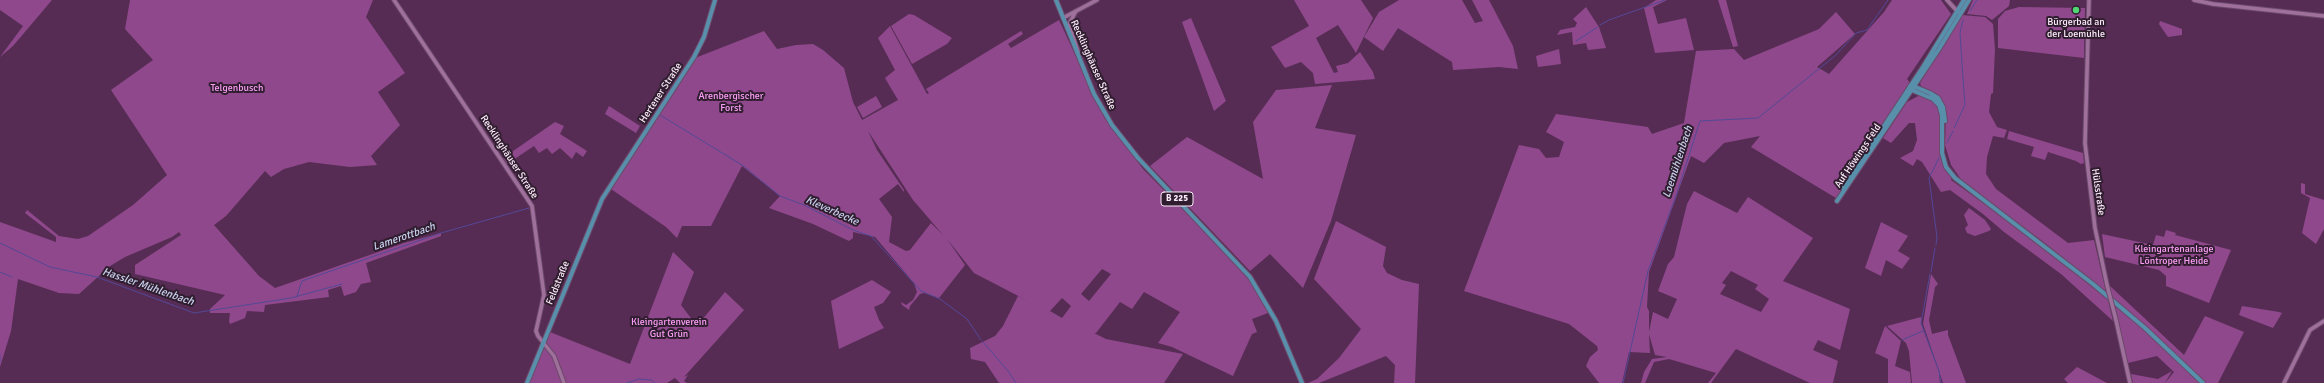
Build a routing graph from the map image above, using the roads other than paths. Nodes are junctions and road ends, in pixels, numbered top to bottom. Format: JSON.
{"nodes":[{"id":1,"x":394,"y":0,"type":"edge"},
{"id":2,"x":716,"y":0,"type":"edge"},
{"id":3,"x":1056,"y":0,"type":"edge"},
{"id":4,"x":1097,"y":0,"type":"edge"},
{"id":5,"x":1947,"y":0,"type":"edge"},
{"id":6,"x":1964,"y":0,"type":"edge"},
{"id":7,"x":1969,"y":0,"type":"edge"},
{"id":8,"x":2089,"y":0,"type":"edge"},
{"id":9,"x":2194,"y":0,"type":"edge"},
{"id":10,"x":1076,"y":11,"type":"junction"},
{"id":11,"x":1959,"y":13,"type":"junction"},
{"id":12,"x":2324,"y":16,"type":"edge"},
{"id":13,"x":1063,"y":18,"type":"junction"},
{"id":14,"x":1078,"y":55,"type":"junction"},
{"id":15,"x":1912,"y":87,"type":"junction"},
{"id":16,"x":1920,"y":93,"type":"junction"},
{"id":17,"x":1905,"y":100,"type":"junction"},
{"id":18,"x":1883,"y":129,"type":"junction"},
{"id":19,"x":1875,"y":141,"type":"junction"},
{"id":20,"x":1967,"y":188,"type":"junction"},
{"id":21,"x":608,"y":190,"type":"joint"},
{"id":22,"x":2324,"y":321,"type":"edge"},
{"id":23,"x":543,"y":343,"type":"junction"},
{"id":24,"x":527,"y":383,"type":"edge"},
{"id":25,"x":564,"y":383,"type":"edge"},
{"id":26,"x":1302,"y":383,"type":"edge"},
{"id":27,"x":2130,"y":383,"type":"edge"},
{"id":28,"x":2203,"y":383,"type":"edge"},
{"id":29,"x":2284,"y":383,"type":"edge"}],
"edges":[{"from":1,"to":23,"type":"street","name":"Recklinghäuser Straße"},
{"from":2,"to":21,"type":"main road","name":"Hertener Straße"},
{"from":3,"to":13,"type":"main road","name":"Recklinghäuser Straße","number":"B 225"},
{"from":4,"to":10,"type":"street"},
{"from":5,"to":11,"type":"street"},
{"from":6,"to":11,"type":"main road","name":"Auf Höwings Feld"},
{"from":7,"to":11,"type":"main road","name":"Auf Höwings Feld"},
{"from":8,"to":27,"type":"street","name":"Hülsstraße","bridge":true},
{"from":9,"to":12,"type":"street"},
{"from":10,"to":13,"type":"street"},
{"from":10,"to":14,"type":"street","number":"B 225"},
{"from":11,"to":15,"type":"main road","name":"Auf Höwings Feld"},
{"from":13,"to":14,"type":"main road","name":"Recklinghäuser Straße","number":"B 225"},
{"from":14,"to":26,"type":"main road","name":"Recklinghäuser Straße","number":"B 225"},
{"from":15,"to":16,"type":"main road"},
{"from":15,"to":17,"type":"main road","name":"Auf Höwings Feld"},
{"from":15,"to":18,"type":"main road","name":"Auf Höwings Feld"},
{"from":15,"to":20,"type":"main road"},
{"from":16,"to":17,"type":"main road"},
{"from":16,"to":20,"type":"main road"},
{"from":17,"to":18,"type":"main road","name":"Auf Höwings Feld"},
{"from":18,"to":19,"type":"main road","name":"Auf Höwings Feld"},
{"from":19,"to":19,"type":"main road","name":"Auf Höwings Feld"},
{"from":20,"to":28,"type":"main road"},
{"from":21,"to":23,"type":"main road","name":"Feldstraße"},
{"from":22,"to":29,"type":"street"},
{"from":23,"to":24,"type":"main road","name":"Feldstraße"},
{"from":23,"to":25,"type":"street","name":"Recklinghäuser Straße"}]}
